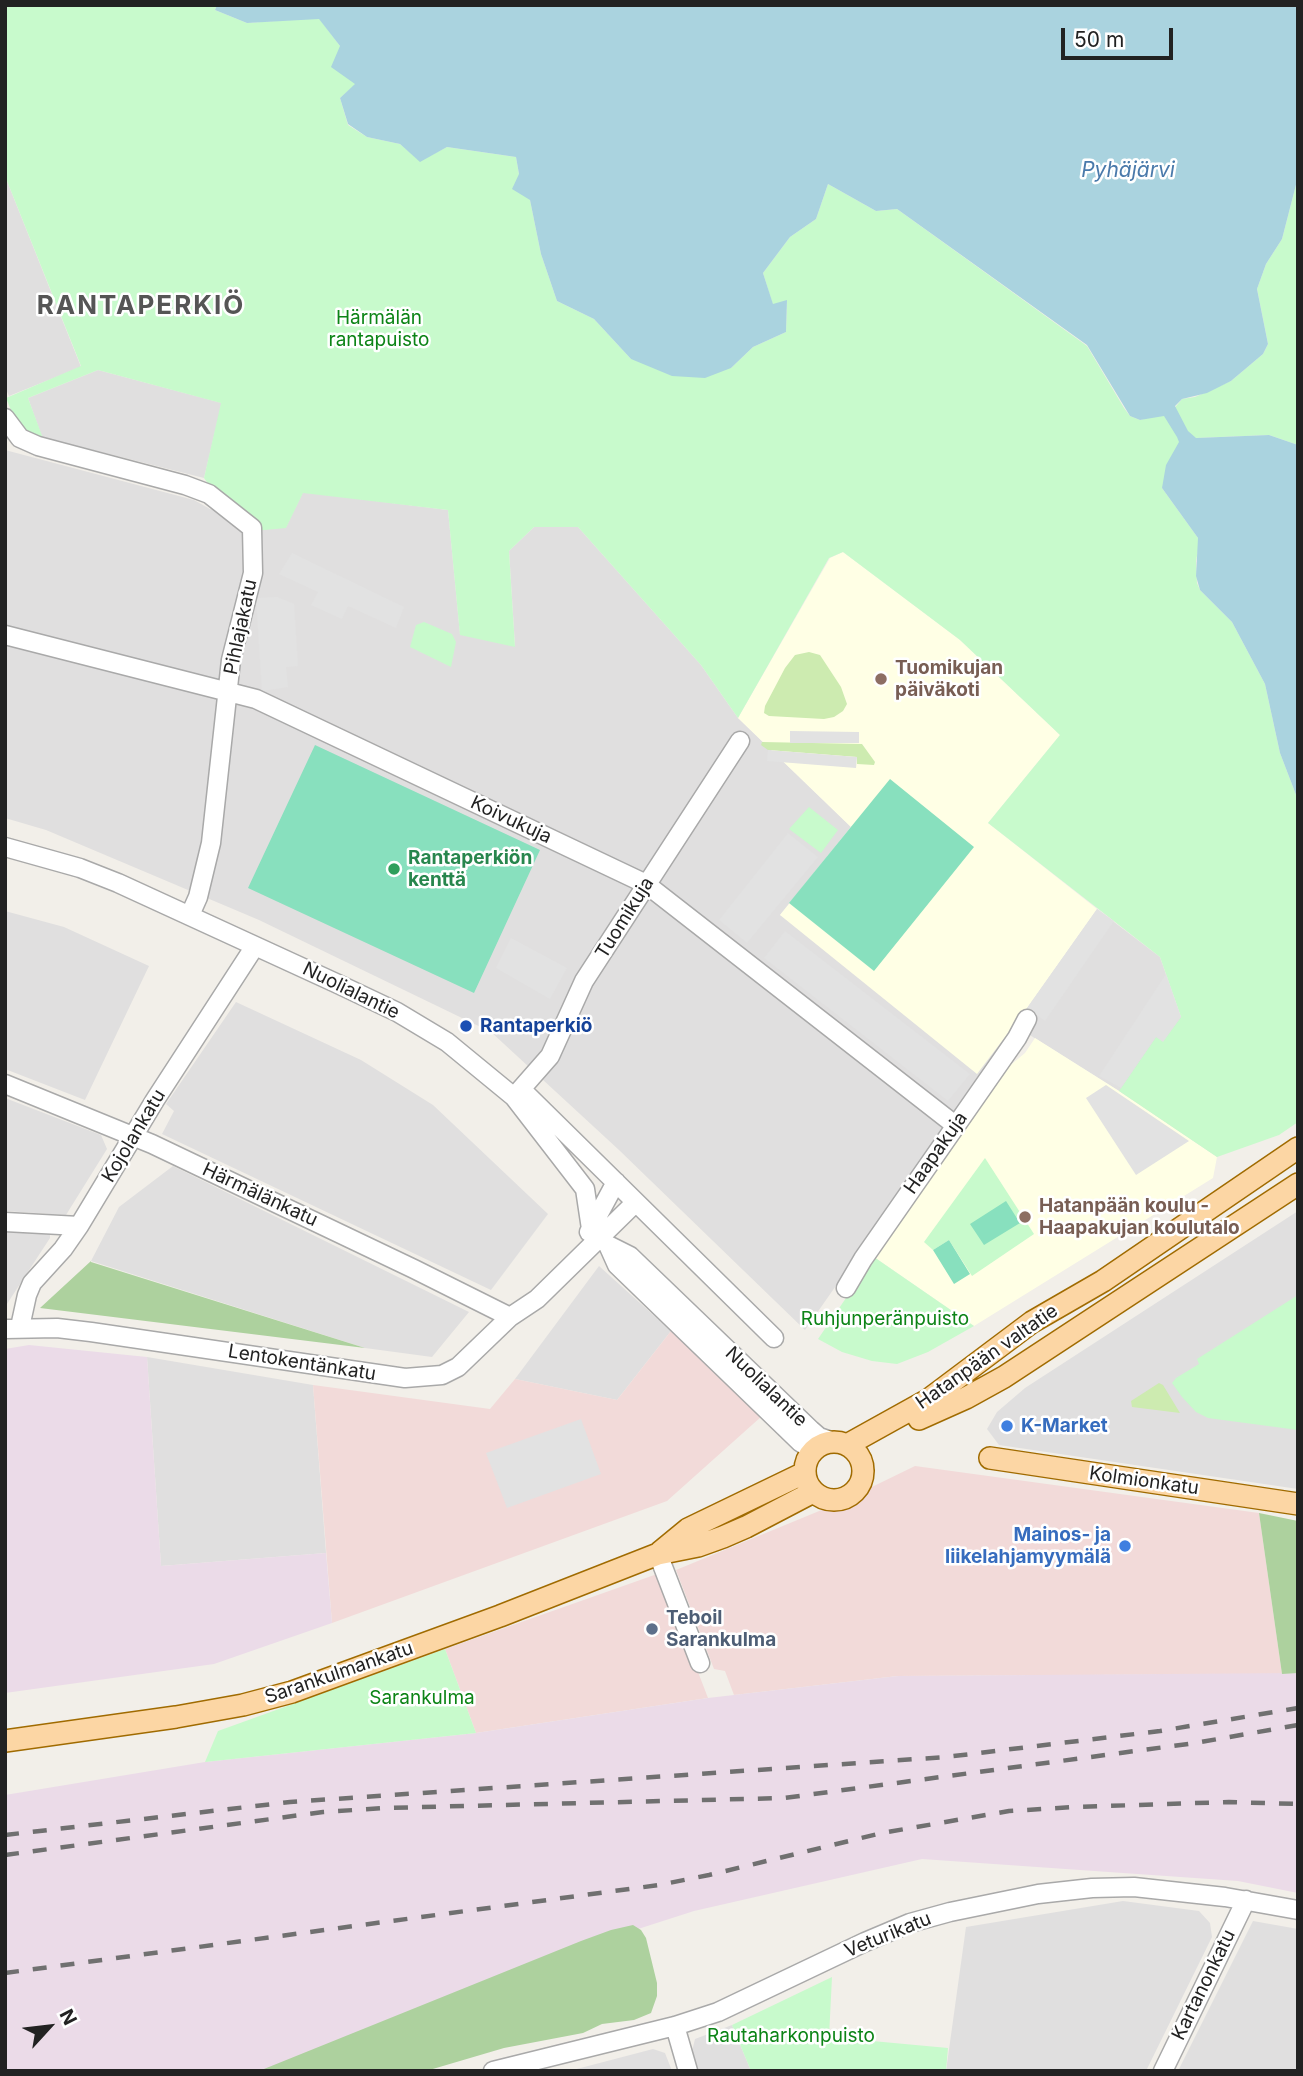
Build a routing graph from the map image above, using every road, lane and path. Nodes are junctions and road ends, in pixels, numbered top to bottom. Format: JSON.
{"nodes":[{"id":1,"x":5,"y":418,"type":"edge"},
{"id":2,"x":5,"y":635,"type":"edge"},
{"id":3,"x":227,"y":692,"type":"junction"},
{"id":4,"x":740,"y":741,"type":"dead end"},
{"id":5,"x":5,"y":847,"type":"edge"},
{"id":6,"x":646,"y":884,"type":"junction"},
{"id":7,"x":190,"y":915,"type":"junction"},
{"id":8,"x":255,"y":946,"type":"junction"},
{"id":9,"x":1027,"y":1019,"type":"dead end"},
{"id":10,"x":5,"y":1084,"type":"edge"},
{"id":11,"x":518,"y":1093,"type":"junction"},
{"id":12,"x":955,"y":1125,"type":"junction"},
{"id":13,"x":134,"y":1135,"type":"junction"},
{"id":14,"x":1298,"y":1148,"type":"edge"},
{"id":15,"x":616,"y":1182,"type":"junction"},
{"id":16,"x":1298,"y":1184,"type":"edge"},
{"id":17,"x":636,"y":1202,"type":"junction"},
{"id":18,"x":5,"y":1222,"type":"edge"},
{"id":19,"x":79,"y":1226,"type":"junction"},
{"id":20,"x":600,"y":1237,"type":"junction"},
{"id":21,"x":846,"y":1288,"type":"dead end"},
{"id":22,"x":510,"y":1317,"type":"junction"},
{"id":23,"x":13,"y":1328,"type":"edge"},
{"id":24,"x":774,"y":1338,"type":"dead end"},
{"id":25,"x":846,"y":1447,"type":"junction"},
{"id":26,"x":813,"y":1450,"type":"junction"},
{"id":27,"x":990,"y":1458,"type":"dead end"},
{"id":28,"x":809,"y":1483,"type":"junction"},
{"id":29,"x":1298,"y":1504,"type":"edge"},
{"id":30,"x":658,"y":1554,"type":"junction"},
{"id":31,"x":700,"y":1662,"type":"dead end"},
{"id":32,"x":5,"y":1741,"type":"edge"},
{"id":33,"x":1246,"y":1900,"type":"junction"},
{"id":34,"x":1298,"y":1910,"type":"edge"},
{"id":35,"x":676,"y":2025,"type":"junction"},
{"id":36,"x":548,"y":2065,"type":"edge"},
{"id":37,"x":494,"y":2071,"type":"edge"},
{"id":38,"x":688,"y":2071,"type":"edge"},
{"id":39,"x":1163,"y":2071,"type":"edge"}],
"edges":[{"from":1,"to":3,"type":"street","name":"Pihlajakatu"},
{"from":2,"to":3,"type":"street","name":"Koivukuja"},
{"from":3,"to":6,"type":"street","name":"Koivukuja"},
{"from":3,"to":7,"type":"street","name":"Pihlajakatu"},
{"from":4,"to":6,"type":"street","name":"Tuomikuja"},
{"from":5,"to":7,"type":"street","name":"Nuolialantie"},
{"from":6,"to":11,"type":"street","name":"Tuomikuja"},
{"from":6,"to":12,"type":"street","name":"Koivukuja"},
{"from":7,"to":8,"type":"street","name":"Nuolialantie"},
{"from":8,"to":11,"type":"street","name":"Nuolialantie"},
{"from":8,"to":13,"type":"street","name":"Kojolankatu"},
{"from":9,"to":12,"type":"street","name":"Haapakuja"},
{"from":10,"to":13,"type":"street","name":"Härmälänkatu"},
{"from":11,"to":15,"type":"street"},
{"from":11,"to":20,"type":"street","name":"Nuolialantie"},
{"from":12,"to":21,"type":"street","name":"Haapakuja"},
{"from":13,"to":19,"type":"street","name":"Kojolankatu"},
{"from":13,"to":22,"type":"street","name":"Härmälänkatu"},
{"from":14,"to":25,"type":"main road","name":"Hatanpään valtatie"},
{"from":15,"to":17,"type":"street"},
{"from":15,"to":20,"type":"street"},
{"from":16,"to":25,"type":"main road","name":"Hatanpään valtatie"},
{"from":17,"to":20,"type":"street"},
{"from":17,"to":24,"type":"street"},
{"from":18,"to":19,"type":"street"},
{"from":19,"to":23,"type":"street","name":"Kojolankatu"},
{"from":20,"to":22,"type":"street","name":"Lentokentänkatu"},
{"from":20,"to":25,"type":"street","name":"Nuolialantie"},
{"from":20,"to":26,"type":"street","name":"Nuolialantie"},
{"from":22,"to":23,"type":"street","name":"Lentokentänkatu"},
{"from":25,"to":26,"type":"main road"},
{"from":25,"to":28,"type":"main road"},
{"from":26,"to":28,"type":"main road"},
{"from":27,"to":29,"type":"main road","name":"Kolmionkatu"},
{"from":28,"to":30,"type":"main road","name":"Sarankulmankatu"},
{"from":30,"to":31,"type":"street"},
{"from":30,"to":32,"type":"main road","name":"Sarankulmankatu"},
{"from":33,"to":34,"type":"street","name":"Veturikatu"},
{"from":33,"to":35,"type":"street","name":"Veturikatu"},
{"from":33,"to":39,"type":"street","name":"Kartanonkatu"},
{"from":35,"to":36,"type":"street","name":"Veturikatu"},
{"from":35,"to":38,"type":"street"},
{"from":36,"to":37,"type":"street","name":"Veturikatu"}]}
